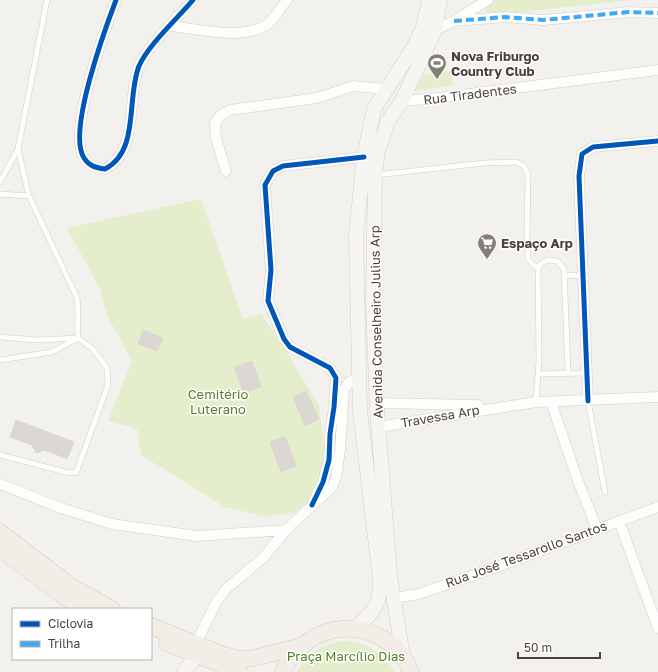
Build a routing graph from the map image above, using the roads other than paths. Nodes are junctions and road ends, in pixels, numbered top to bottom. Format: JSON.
{"nodes":[{"id":1,"x":48,"y":0,"type":"edge"},
{"id":2,"x":116,"y":0,"type":"edge"},
{"id":3,"x":193,"y":0,"type":"edge"},
{"id":4,"x":287,"y":0,"type":"edge"},
{"id":5,"x":429,"y":0,"type":"edge"},
{"id":6,"x":440,"y":0,"type":"edge"},
{"id":7,"x":488,"y":0,"type":"edge"},
{"id":8,"x":658,"y":13,"type":"edge"},
{"id":9,"x":454,"y":21,"type":"junction"},
{"id":10,"x":171,"y":26,"type":"junction"},
{"id":11,"x":435,"y":30,"type":"junction"},
{"id":12,"x":658,"y":70,"type":"edge"},
{"id":13,"x":387,"y":88,"type":"junction"},
{"id":14,"x":402,"y":101,"type":"junction"},
{"id":15,"x":658,"y":141,"type":"edge"},
{"id":16,"x":18,"y":149,"type":"junction"},
{"id":17,"x":364,"y":157,"type":"junction"},
{"id":18,"x":226,"y":171,"type":"dead end"},
{"id":19,"x":375,"y":175,"type":"junction"},
{"id":20,"x":0,"y":182,"type":"edge"},
{"id":21,"x":0,"y":194,"type":"edge"},
{"id":22,"x":28,"y":196,"type":"junction"},
{"id":23,"x":538,"y":269,"type":"junction"},
{"id":24,"x":565,"y":275,"type":"junction"},
{"id":25,"x":582,"y":276,"type":"junction"},
{"id":26,"x":0,"y":337,"type":"edge"},
{"id":27,"x":78,"y":338,"type":"junction"},
{"id":28,"x":0,"y":360,"type":"edge"},
{"id":29,"x":568,"y":372,"type":"junction"},
{"id":30,"x":586,"y":373,"type":"junction"},
{"id":31,"x":539,"y":374,"type":"junction"},
{"id":32,"x":358,"y":378,"type":"junction"},
{"id":33,"x":658,"y":397,"type":"edge"},
{"id":34,"x":588,"y":401,"type":"junction"},
{"id":35,"x":536,"y":402,"type":"junction"},
{"id":36,"x":551,"y":402,"type":"junction"},
{"id":37,"x":376,"y":403,"type":"junction"},
{"id":38,"x":502,"y":406,"type":"junction"},
{"id":39,"x":378,"y":427,"type":"junction"},
{"id":40,"x":0,"y":455,"type":"edge"},
{"id":41,"x":0,"y":484,"type":"edge"},
{"id":42,"x":605,"y":492,"type":"dead end"},
{"id":43,"x":312,"y":506,"type":"junction"},
{"id":44,"x":658,"y":507,"type":"edge"},
{"id":45,"x":620,"y":521,"type":"junction"},
{"id":46,"x":597,"y":529,"type":"junction"},
{"id":47,"x":286,"y":530,"type":"junction"},
{"id":48,"x":0,"y":532,"type":"edge"},
{"id":49,"x":0,"y":549,"type":"edge"},
{"id":50,"x":394,"y":598,"type":"junction"},
{"id":51,"x":85,"y":608,"type":"edge"},
{"id":52,"x":110,"y":608,"type":"edge"},
{"id":53,"x":152,"y":627,"type":"edge"},
{"id":54,"x":356,"y":628,"type":"junction"},
{"id":55,"x":658,"y":628,"type":"edge"},
{"id":56,"x":152,"y":636,"type":"edge"},
{"id":57,"x":301,"y":646,"type":"junction"},
{"id":58,"x":196,"y":650,"type":"junction"},
{"id":59,"x":403,"y":657,"type":"junction"},
{"id":60,"x":184,"y":672,"type":"edge"},
{"id":61,"x":240,"y":672,"type":"edge"},
{"id":62,"x":283,"y":672,"type":"edge"},
{"id":63,"x":411,"y":672,"type":"edge"}],
"edges":[{"from":1,"to":16,"type":"lane"},
{"from":2,"to":10,"type":"street"},
{"from":3,"to":10,"type":"street"},
{"from":4,"to":10,"type":"street"},
{"from":5,"to":13,"type":"main road","name":"Avenida Conselheiro Julius Arp"},
{"from":6,"to":11,"type":"main road","name":"Avenida Conselheiro Julius Arp"},
{"from":7,"to":9,"type":"street"},
{"from":8,"to":9,"type":"street"},
{"from":9,"to":11,"type":"street"},
{"from":11,"to":14,"type":"main road","name":"Avenida Conselheiro Julius Arp"},
{"from":12,"to":14,"type":"street","name":"Rua Tiradentes"},
{"from":13,"to":17,"type":"main road","name":"Avenida Conselheiro Julius Arp"},
{"from":13,"to":18,"type":"street"},
{"from":14,"to":19,"type":"main road","name":"Avenida Conselheiro Julius Arp"},
{"from":15,"to":25,"type":"street"},
{"from":16,"to":20,"type":"lane"},
{"from":16,"to":22,"type":"lane"},
{"from":17,"to":32,"type":"main road","name":"Avenida Conselheiro Julius Arp"},
{"from":17,"to":43,"type":"street"},
{"from":19,"to":23,"type":"lane"},
{"from":19,"to":37,"type":"main road","name":"Avenida Conselheiro Julius Arp"},
{"from":21,"to":22,"type":"lane"},
{"from":22,"to":27,"type":"lane"},
{"from":23,"to":24,"type":"lane"},
{"from":23,"to":31,"type":"lane"},
{"from":24,"to":25,"type":"lane"},
{"from":24,"to":29,"type":"lane"},
{"from":25,"to":30,"type":"street"},
{"from":26,"to":27,"type":"lane"},
{"from":27,"to":28,"type":"lane"},
{"from":27,"to":40,"type":"lane"},
{"from":29,"to":30,"type":"lane"},
{"from":29,"to":31,"type":"lane"},
{"from":30,"to":34,"type":"street"},
{"from":31,"to":35,"type":"lane"},
{"from":32,"to":43,"type":"street"},
{"from":32,"to":54,"type":"main road","name":"Avenida Conselheiro Julius Arp"},
{"from":33,"to":34,"type":"street","name":"Travessa Arp"},
{"from":34,"to":36,"type":"street","name":"Travessa Arp"},
{"from":34,"to":42,"type":"lane"},
{"from":35,"to":36,"type":"street","name":"Travessa Arp"},
{"from":35,"to":38,"type":"street","name":"Travessa Arp"},
{"from":36,"to":46,"type":"street"},
{"from":37,"to":38,"type":"street","name":"Travessa Arp"},
{"from":37,"to":39,"type":"main road","name":"Avenida Conselheiro Julius Arp"},
{"from":38,"to":39,"type":"street","name":"Travessa Arp"},
{"from":39,"to":50,"type":"main road","name":"Avenida Conselheiro Julius Arp"},
{"from":41,"to":47,"type":"street"},
{"from":43,"to":47,"type":"street"},
{"from":44,"to":45,"type":"street","name":"Rua José Tessarollo Santos"},
{"from":45,"to":46,"type":"street","name":"Rua José Tessarollo Santos"},
{"from":45,"to":55,"type":"street"},
{"from":46,"to":50,"type":"street","name":"Rua José Tessarollo Santos"},
{"from":47,"to":58,"type":"street"},
{"from":48,"to":52,"type":"main road"},
{"from":49,"to":51,"type":"main road"},
{"from":50,"to":59,"type":"main road","name":"Avenida Conselheiro Julius Arp"},
{"from":53,"to":58,"type":"main road"},
{"from":54,"to":57,"type":"main road"},
{"from":54,"to":59,"type":"main road"},
{"from":56,"to":58,"type":"main road"},
{"from":57,"to":58,"type":"main road"},
{"from":57,"to":62,"type":"main road"},
{"from":58,"to":60,"type":"main road"},
{"from":58,"to":61,"type":"main road"},
{"from":59,"to":63,"type":"main road"}]}
